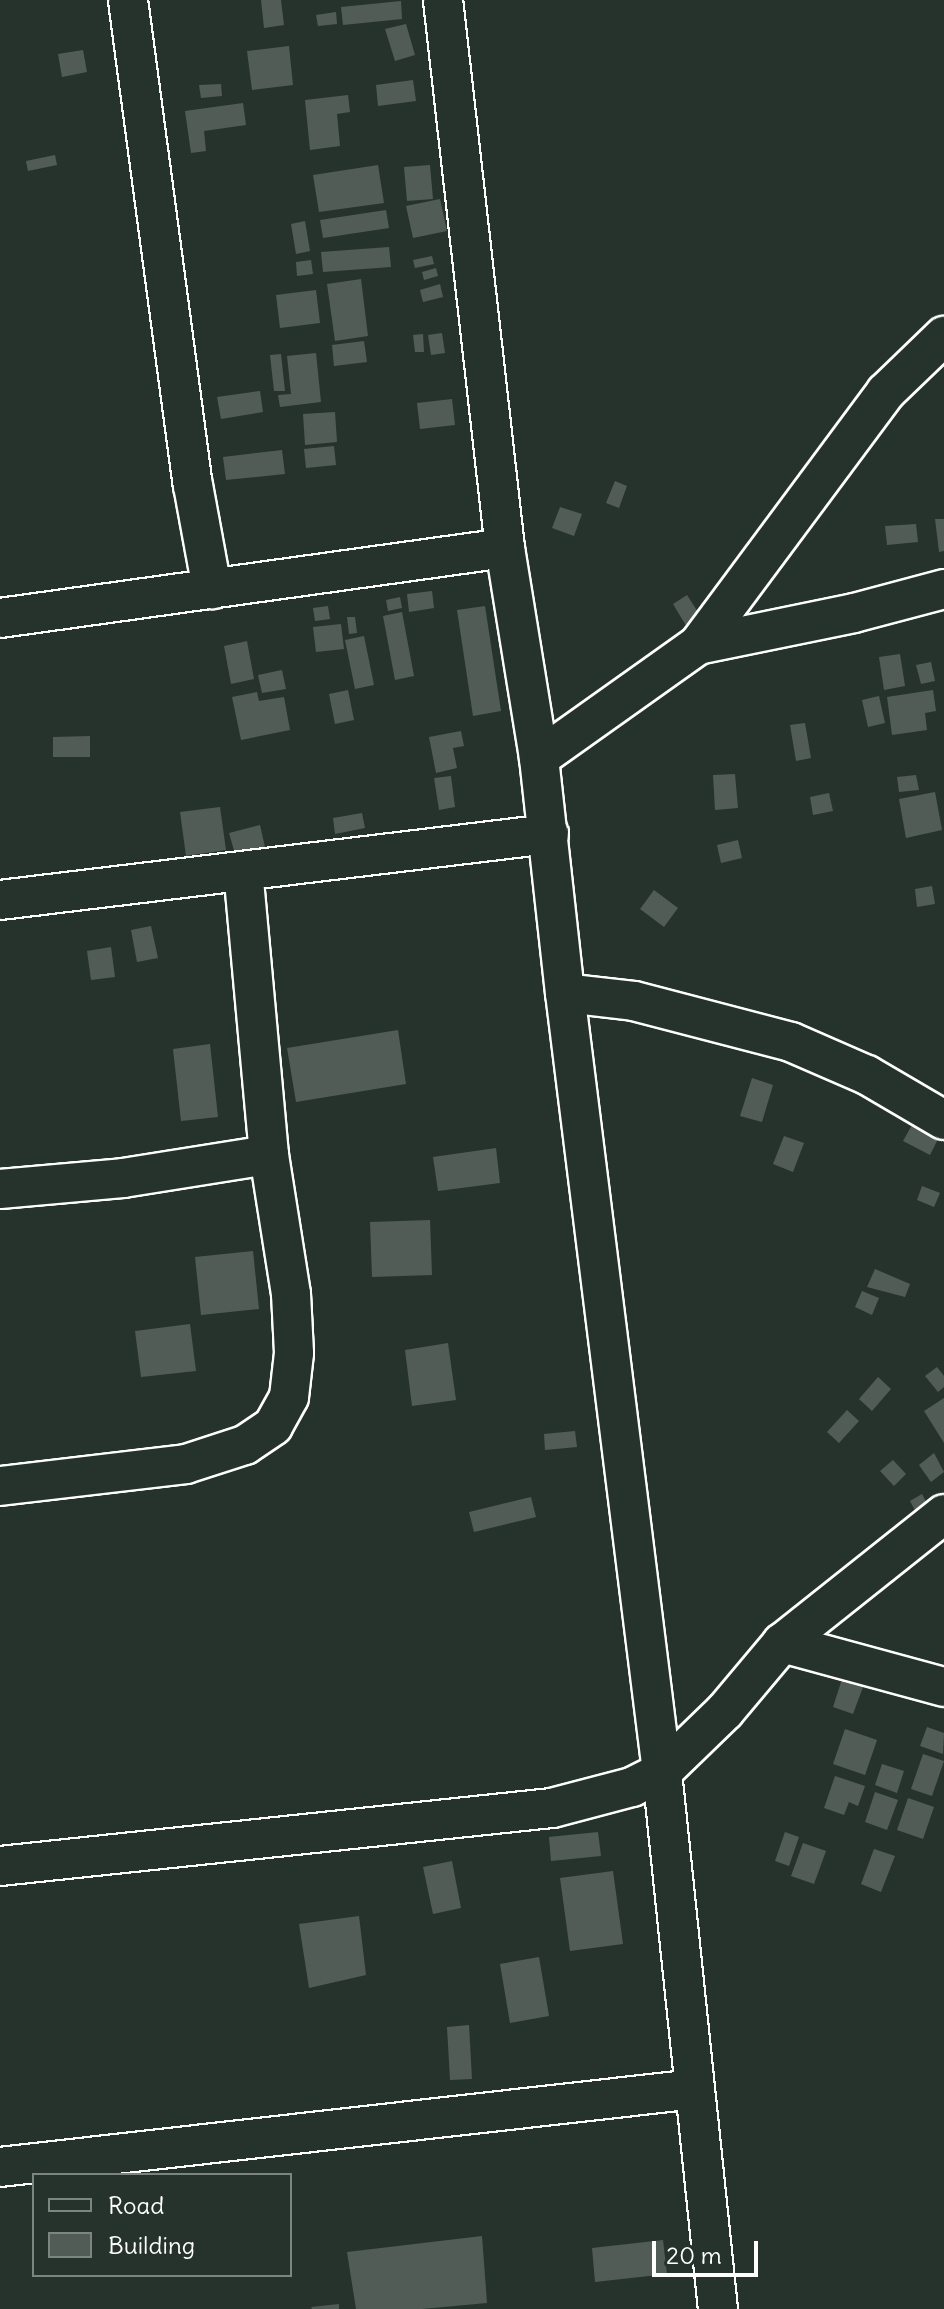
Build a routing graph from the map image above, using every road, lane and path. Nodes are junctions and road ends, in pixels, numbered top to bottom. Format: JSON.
{"nodes":[{"id":1,"x":128,"y":0,"type":"edge"},
{"id":2,"x":443,"y":0,"type":"edge"},
{"id":3,"x":944,"y":336,"type":"edge"},
{"id":4,"x":505,"y":548,"type":"junction"},
{"id":5,"x":212,"y":589,"type":"junction"},
{"id":6,"x":944,"y":589,"type":"edge"},
{"id":7,"x":0,"y":618,"type":"edge"},
{"id":8,"x":698,"y":645,"type":"junction"},
{"id":9,"x":539,"y":758,"type":"junction"},
{"id":10,"x":549,"y":834,"type":"junction"},
{"id":11,"x":243,"y":871,"type":"junction"},
{"id":12,"x":0,"y":900,"type":"edge"},
{"id":13,"x":565,"y":993,"type":"junction"},
{"id":14,"x":944,"y":1120,"type":"edge"},
{"id":15,"x":269,"y":1155,"type":"junction"},
{"id":16,"x":0,"y":1189,"type":"edge"},
{"id":17,"x":0,"y":1486,"type":"edge"},
{"id":18,"x":944,"y":1514,"type":"edge"},
{"id":19,"x":782,"y":1643,"type":"junction"},
{"id":20,"x":944,"y":1687,"type":"edge"},
{"id":21,"x":662,"y":1772,"type":"junction"},
{"id":22,"x":0,"y":1866,"type":"edge"},
{"id":23,"x":695,"y":2089,"type":"junction"},
{"id":24,"x":0,"y":2167,"type":"edge"},
{"id":25,"x":718,"y":2309,"type":"edge"}],
"edges":[{"from":1,"to":5,"type":"street"},
{"from":2,"to":4,"type":"street"},
{"from":3,"to":8,"type":"street"},
{"from":4,"to":5,"type":"street"},
{"from":4,"to":9,"type":"street"},
{"from":5,"to":7,"type":"street"},
{"from":6,"to":8,"type":"street"},
{"from":8,"to":9,"type":"street"},
{"from":9,"to":10,"type":"street"},
{"from":10,"to":11,"type":"street"},
{"from":10,"to":13,"type":"street"},
{"from":11,"to":12,"type":"street"},
{"from":11,"to":15,"type":"street"},
{"from":13,"to":14,"type":"street"},
{"from":13,"to":21,"type":"street"},
{"from":15,"to":16,"type":"street"},
{"from":15,"to":17,"type":"street"},
{"from":18,"to":19,"type":"street"},
{"from":19,"to":20,"type":"street"},
{"from":19,"to":21,"type":"street"},
{"from":21,"to":22,"type":"street"},
{"from":21,"to":23,"type":"street"},
{"from":23,"to":24,"type":"street"},
{"from":23,"to":25,"type":"street"}]}
